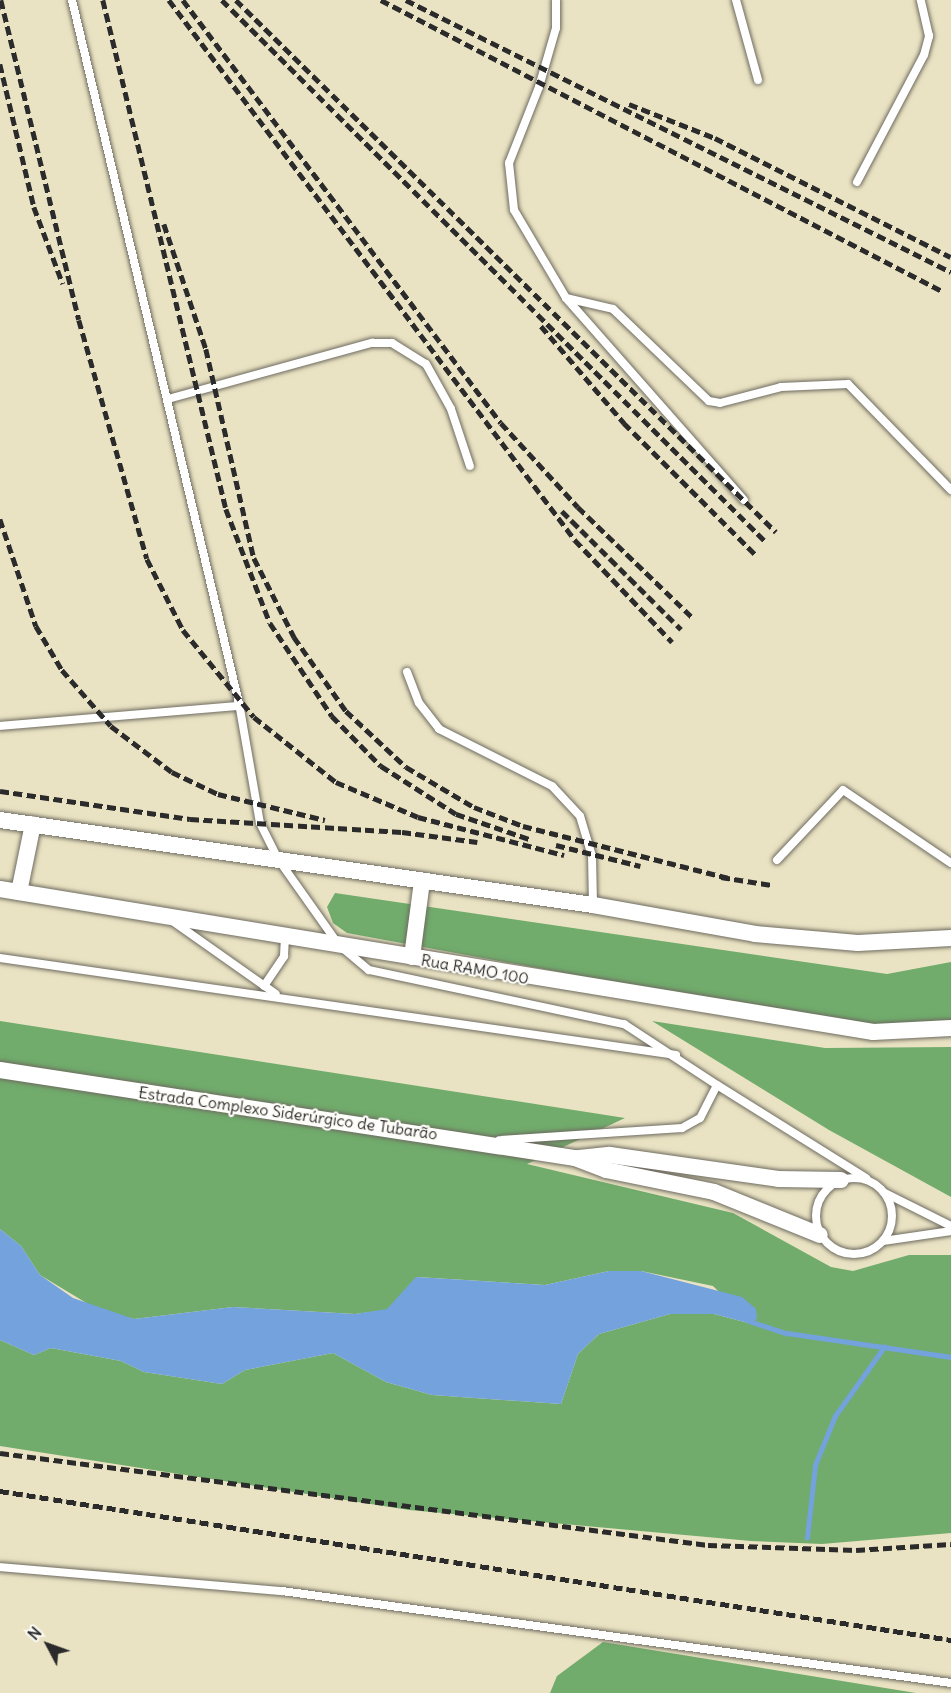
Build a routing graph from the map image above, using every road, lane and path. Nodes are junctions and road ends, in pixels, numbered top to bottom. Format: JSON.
{"nodes":[{"id":1,"x":72,"y":0,"type":"edge"},
{"id":2,"x":556,"y":0,"type":"edge"},
{"id":3,"x":736,"y":0,"type":"edge"},
{"id":4,"x":921,"y":0,"type":"edge"},
{"id":5,"x":758,"y":80,"type":"dead end"},
{"id":6,"x":857,"y":182,"type":"dead end"},
{"id":7,"x":566,"y":298,"type":"junction"},
{"id":8,"x":168,"y":399,"type":"junction"},
{"id":9,"x":470,"y":466,"type":"dead end"},
{"id":10,"x":951,"y":490,"type":"edge"},
{"id":11,"x":744,"y":500,"type":"dead end"},
{"id":12,"x":407,"y":672,"type":"dead end"},
{"id":13,"x":239,"y":706,"type":"junction"},
{"id":14,"x":0,"y":726,"type":"edge"},
{"id":15,"x":0,"y":820,"type":"edge"},
{"id":16,"x":33,"y":824,"type":"junction"},
{"id":17,"x":278,"y":859,"type":"junction"},
{"id":18,"x":777,"y":860,"type":"dead end"},
{"id":19,"x":951,"y":863,"type":"edge"},
{"id":20,"x":423,"y":881,"type":"junction"},
{"id":21,"x":0,"y":890,"type":"edge"},
{"id":22,"x":19,"y":892,"type":"junction"},
{"id":23,"x":593,"y":905,"type":"junction"},
{"id":24,"x":165,"y":917,"type":"junction"},
{"id":25,"x":285,"y":936,"type":"junction"},
{"id":26,"x":951,"y":938,"type":"edge"},
{"id":27,"x":339,"y":945,"type":"junction"},
{"id":28,"x":411,"y":957,"type":"junction"},
{"id":29,"x":0,"y":958,"type":"edge"},
{"id":30,"x":264,"y":986,"type":"junction"},
{"id":31,"x":278,"y":995,"type":"junction"},
{"id":32,"x":951,"y":1028,"type":"edge"},
{"id":33,"x":677,"y":1056,"type":"junction"},
{"id":34,"x":0,"y":1070,"type":"edge"},
{"id":35,"x":717,"y":1085,"type":"junction"},
{"id":36,"x":478,"y":1141,"type":"junction"},
{"id":37,"x":575,"y":1158,"type":"junction"},
{"id":38,"x":841,"y":1180,"type":"junction"},
{"id":39,"x":874,"y":1183,"type":"junction"},
{"id":40,"x":885,"y":1193,"type":"junction"},
{"id":41,"x":951,"y":1226,"type":"edge"},
{"id":42,"x":951,"y":1231,"type":"edge"},
{"id":43,"x":820,"y":1235,"type":"junction"},
{"id":44,"x":883,"y":1241,"type":"junction"},
{"id":45,"x":0,"y":1567,"type":"edge"},
{"id":46,"x":951,"y":1683,"type":"edge"}],
"edges":[{"from":1,"to":8,"type":"lane"},
{"from":2,"to":7,"type":"lane"},
{"from":3,"to":5,"type":"lane"},
{"from":4,"to":6,"type":"lane"},
{"from":7,"to":10,"type":"lane"},
{"from":7,"to":11,"type":"lane"},
{"from":8,"to":9,"type":"lane"},
{"from":8,"to":13,"type":"lane"},
{"from":12,"to":23,"type":"lane"},
{"from":13,"to":14,"type":"lane"},
{"from":13,"to":17,"type":"lane"},
{"from":15,"to":16,"type":"street"},
{"from":16,"to":17,"type":"street"},
{"from":16,"to":22,"type":"street"},
{"from":17,"to":20,"type":"street"},
{"from":17,"to":27,"type":"lane"},
{"from":18,"to":19,"type":"lane"},
{"from":20,"to":23,"type":"street"},
{"from":20,"to":28,"type":"street"},
{"from":21,"to":22,"type":"street","name":"Rua RAMO 100"},
{"from":22,"to":24,"type":"street","name":"Rua RAMO 100"},
{"from":23,"to":26,"type":"street"},
{"from":24,"to":25,"type":"street","name":"Rua RAMO 100"},
{"from":24,"to":30,"type":"lane"},
{"from":25,"to":27,"type":"street","name":"Rua RAMO 100"},
{"from":25,"to":30,"type":"lane"},
{"from":27,"to":28,"type":"street","name":"Rua RAMO 100"},
{"from":27,"to":33,"type":"lane"},
{"from":28,"to":32,"type":"street","name":"Rua RAMO 100"},
{"from":29,"to":31,"type":"lane"},
{"from":30,"to":31,"type":"lane"},
{"from":31,"to":33,"type":"lane"},
{"from":33,"to":35,"type":"lane"},
{"from":34,"to":36,"type":"street","name":"Estrada Complexo Siderúrgico de Tubarão"},
{"from":35,"to":36,"type":"lane"},
{"from":35,"to":39,"type":"lane"},
{"from":36,"to":37,"type":"street","name":"Estrada Complexo Siderúrgico de Tubarão"},
{"from":37,"to":38,"type":"street","name":"Estrada Complexo Siderúrgico de Tubarão"},
{"from":37,"to":43,"type":"street","name":"Estrada Complexo Siderúrgico de Tubarão"},
{"from":38,"to":39,"type":"lane","name":"Estrada Complexo Siderúrgico de Tubarão"},
{"from":38,"to":43,"type":"lane"},
{"from":39,"to":40,"type":"lane"},
{"from":40,"to":41,"type":"lane"},
{"from":40,"to":44,"type":"lane"},
{"from":42,"to":44,"type":"lane","name":"Estrada Complexo Siderúrgico de Tubarão"},
{"from":43,"to":44,"type":"lane","name":"Estrada Complexo Siderúrgico de Tubarão"},
{"from":45,"to":46,"type":"lane"}]}
